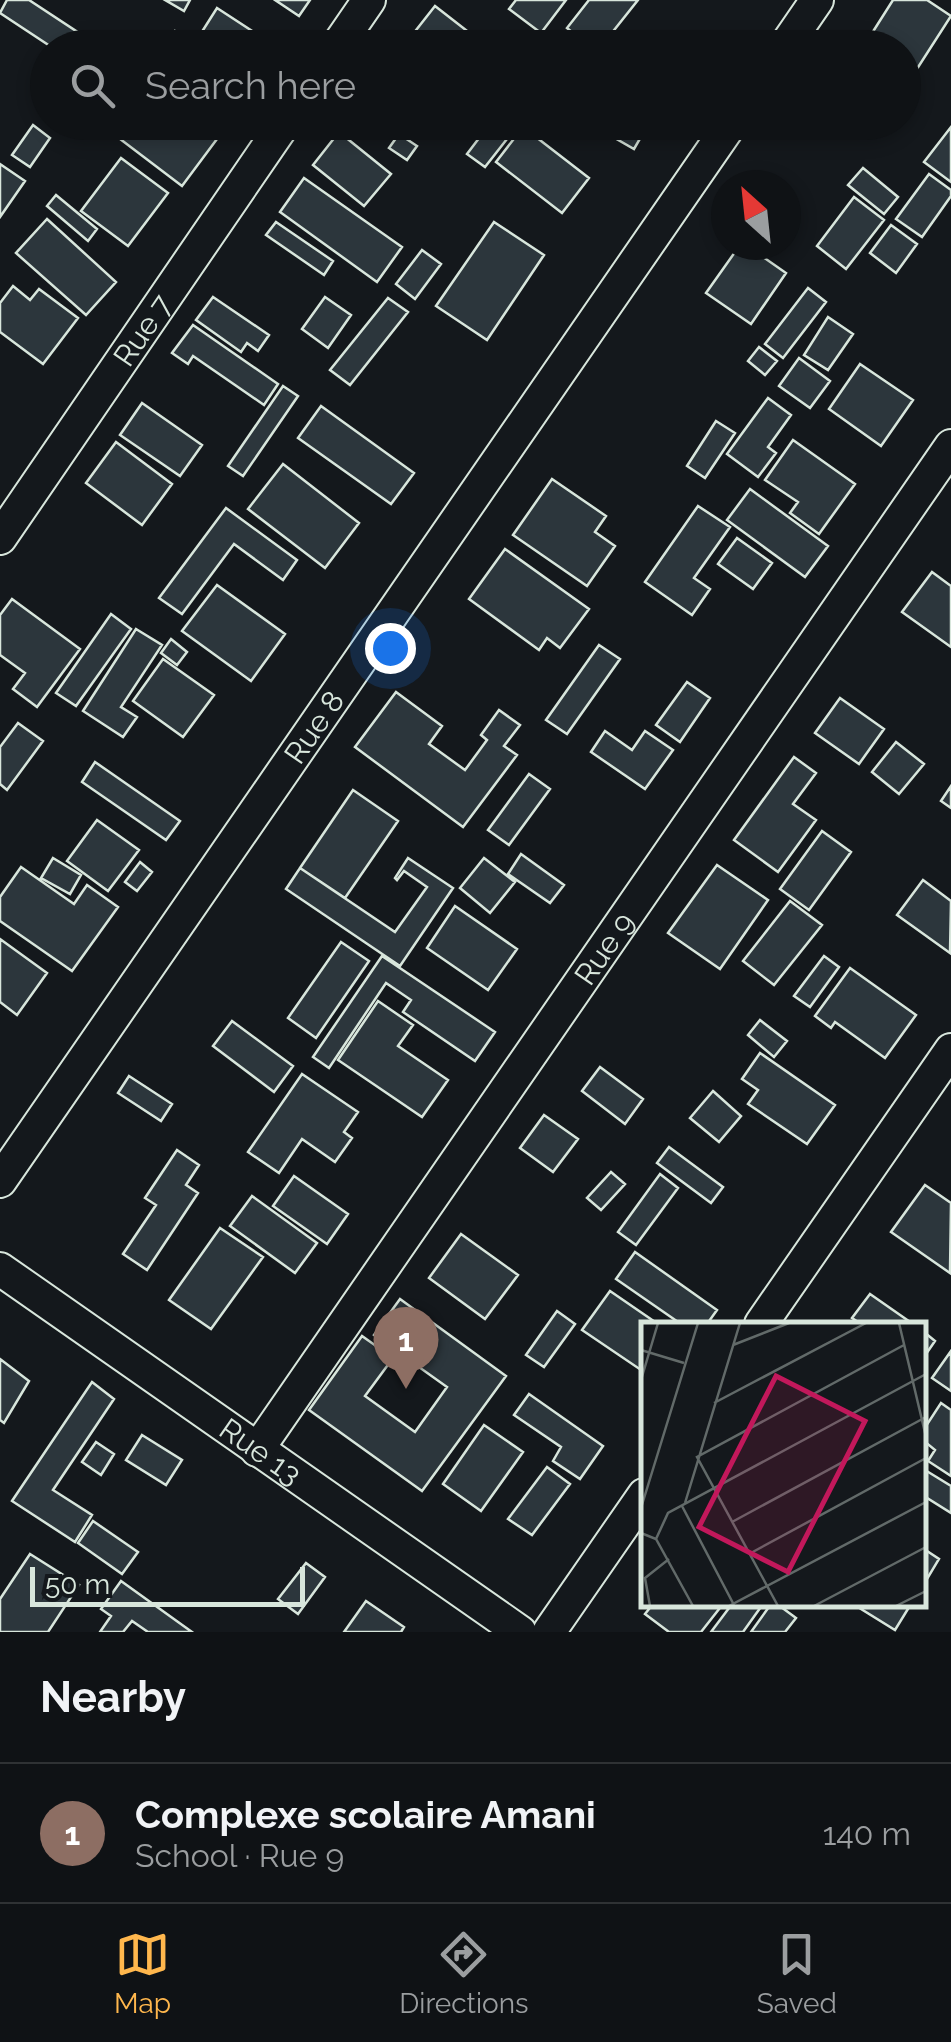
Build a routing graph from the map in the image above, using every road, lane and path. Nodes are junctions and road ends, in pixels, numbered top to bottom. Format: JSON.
{"nodes":[{"id":1,"x":369,"y":0,"type":"edge"},
{"id":2,"x":816,"y":0,"type":"edge"},
{"id":3,"x":348,"y":30,"type":"edge"},
{"id":4,"x":796,"y":30,"type":"edge"},
{"id":5,"x":272,"y":140,"type":"edge"},
{"id":6,"x":720,"y":140,"type":"edge"},
{"id":7,"x":951,"y":446,"type":"edge"},
{"id":8,"x":0,"y":538,"type":"edge"},
{"id":9,"x":951,"y":1050,"type":"edge"},
{"id":10,"x":0,"y":1181,"type":"edge"},
{"id":11,"x":0,"y":1269,"type":"edge"},
{"id":12,"x":762,"y":1322,"type":"edge"},
{"id":13,"x":257,"y":1450,"type":"junction"},
{"id":14,"x":641,"y":1499,"type":"edge"},
{"id":15,"x":520,"y":1632,"type":"edge"},
{"id":16,"x":549,"y":1632,"type":"edge"}],
"edges":[{"from":1,"to":3,"type":"street"},
{"from":2,"to":4,"type":"street"},
{"from":5,"to":8,"type":"street","name":"Rue 7"},
{"from":6,"to":10,"type":"street","name":"Rue 8"},
{"from":7,"to":13,"type":"street","name":"Rue 9"},
{"from":9,"to":12,"type":"street"},
{"from":11,"to":13,"type":"street","name":"Rue 13"},
{"from":13,"to":15,"type":"street","name":"Rue 13"},
{"from":14,"to":16,"type":"street"}]}
